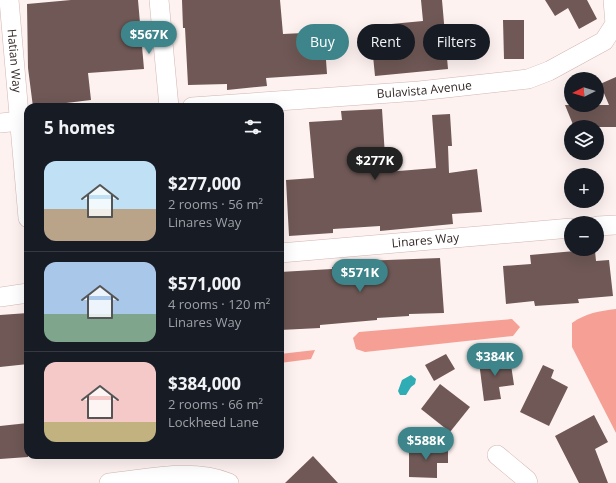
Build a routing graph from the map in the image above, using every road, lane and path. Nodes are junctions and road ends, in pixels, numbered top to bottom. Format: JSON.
{"nodes":[{"id":1,"x":9,"y":0,"type":"edge"},
{"id":2,"x":159,"y":0,"type":"edge"},
{"id":3,"x":613,"y":0,"type":"edge"},
{"id":4,"x":169,"y":103,"type":"edge"},
{"id":5,"x":249,"y":103,"type":"edge"},
{"id":6,"x":20,"y":121,"type":"junction"},
{"id":7,"x":0,"y":123,"type":"edge"},
{"id":8,"x":24,"y":170,"type":"edge"},
{"id":9,"x":616,"y":225,"type":"edge"},
{"id":10,"x":604,"y":226,"type":"edge"},
{"id":11,"x":564,"y":229,"type":"edge"},
{"id":12,"x":284,"y":253,"type":"edge"},
{"id":13,"x":24,"y":294,"type":"edge"},
{"id":14,"x":0,"y":297,"type":"edge"},
{"id":15,"x":497,"y":455,"type":"dead end"},
{"id":16,"x":109,"y":483,"type":"edge"},
{"id":17,"x":229,"y":483,"type":"edge"},
{"id":18,"x":528,"y":483,"type":"edge"}],
"edges":[{"from":1,"to":6,"type":"street","name":"Hatian Way"},
{"from":2,"to":4,"type":"street"},
{"from":3,"to":5,"type":"street","name":"Bulavista Avenue"},
{"from":6,"to":7,"type":"street"},
{"from":6,"to":8,"type":"street","name":"Hatian Way"},
{"from":9,"to":10,"type":"street"},
{"from":11,"to":12,"type":"street","name":"Linares Way"},
{"from":13,"to":14,"type":"street"},
{"from":15,"to":18,"type":"street"},
{"from":16,"to":17,"type":"street"}]}
